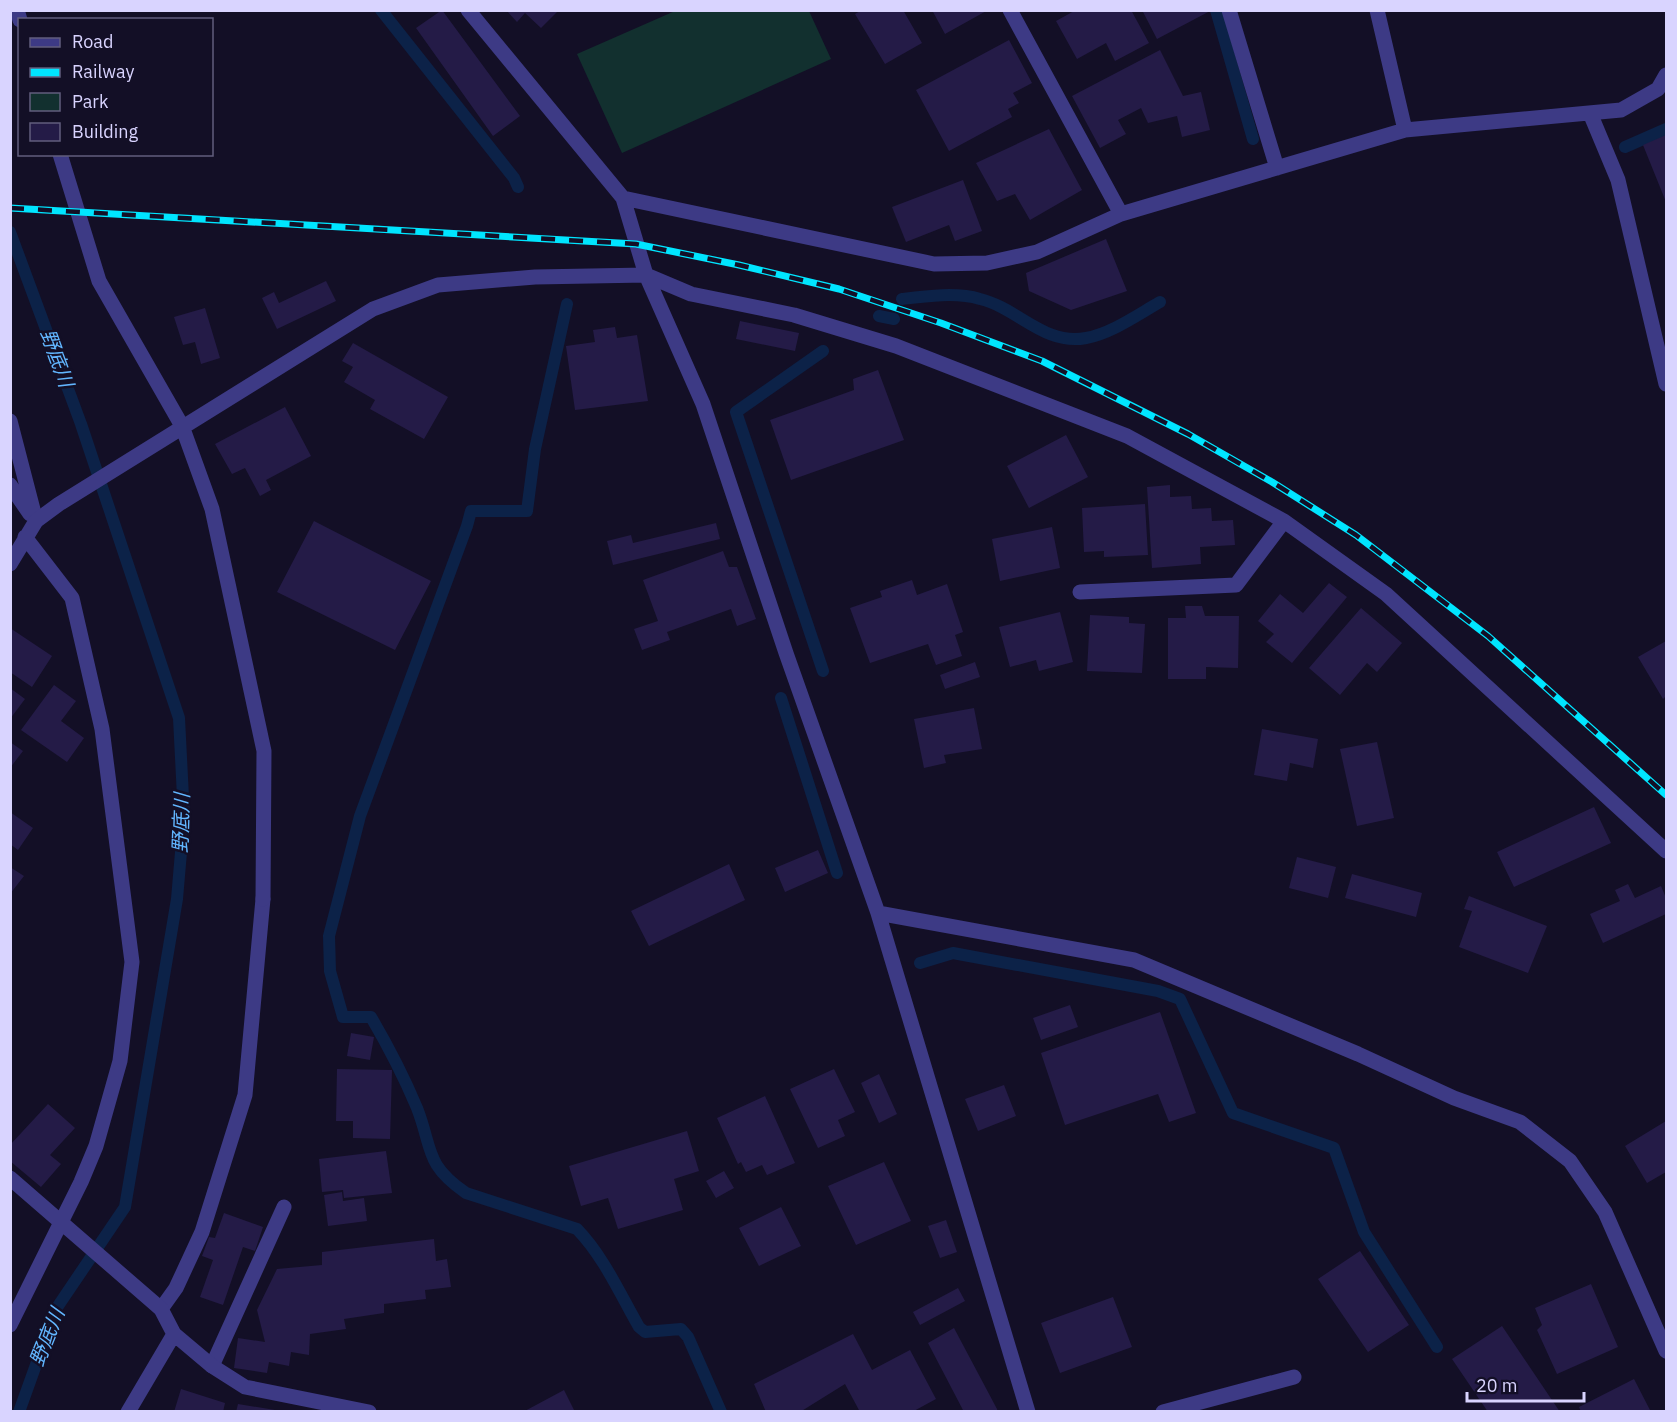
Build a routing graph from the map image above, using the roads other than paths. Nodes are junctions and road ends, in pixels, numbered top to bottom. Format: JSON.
{"nodes":[{"id":1,"x":468,"y":10,"type":"edge"},
{"id":2,"x":1010,"y":10,"type":"edge"},
{"id":3,"x":1229,"y":10,"type":"edge"},
{"id":4,"x":1377,"y":10,"type":"edge"},
{"id":5,"x":1666,"y":75,"type":"edge"},
{"id":6,"x":1590,"y":113,"type":"junction"},
{"id":7,"x":1405,"y":130,"type":"junction"},
{"id":8,"x":61,"y":156,"type":"edge"},
{"id":9,"x":1277,"y":168,"type":"junction"},
{"id":10,"x":623,"y":198,"type":"junction"},
{"id":11,"x":1121,"y":214,"type":"junction"},
{"id":12,"x":646,"y":275,"type":"junction"},
{"id":13,"x":1666,"y":384,"type":"edge"},
{"id":14,"x":10,"y":421,"type":"edge"},
{"id":15,"x":182,"y":426,"type":"junction"},
{"id":16,"x":10,"y":485,"type":"edge"},
{"id":17,"x":36,"y":521,"type":"junction"},
{"id":18,"x":1284,"y":521,"type":"junction"},
{"id":19,"x":25,"y":537,"type":"junction"},
{"id":20,"x":10,"y":564,"type":"edge"},
{"id":21,"x":1080,"y":592,"type":"dead end"},
{"id":22,"x":1666,"y":851,"type":"edge"},
{"id":23,"x":878,"y":913,"type":"junction"},
{"id":24,"x":10,"y":1178,"type":"edge"},
{"id":25,"x":284,"y":1208,"type":"dead end"},
{"id":26,"x":60,"y":1222,"type":"junction"},
{"id":27,"x":161,"y":1309,"type":"junction"},
{"id":28,"x":10,"y":1325,"type":"edge"},
{"id":29,"x":174,"y":1334,"type":"junction"},
{"id":30,"x":1666,"y":1351,"type":"edge"},
{"id":31,"x":212,"y":1366,"type":"junction"},
{"id":32,"x":1294,"y":1377,"type":"dead end"},
{"id":33,"x":128,"y":1412,"type":"edge"},
{"id":34,"x":369,"y":1412,"type":"edge"},
{"id":35,"x":1028,"y":1412,"type":"edge"},
{"id":36,"x":1163,"y":1412,"type":"edge"}],
"edges":[{"from":1,"to":10,"type":"street"},
{"from":2,"to":11,"type":"street"},
{"from":3,"to":9,"type":"street"},
{"from":4,"to":7,"type":"street"},
{"from":5,"to":6,"type":"street"},
{"from":6,"to":7,"type":"street"},
{"from":6,"to":13,"type":"street"},
{"from":7,"to":9,"type":"street"},
{"from":8,"to":15,"type":"street"},
{"from":9,"to":11,"type":"street"},
{"from":10,"to":11,"type":"street"},
{"from":10,"to":12,"type":"street"},
{"from":12,"to":15,"type":"street"},
{"from":12,"to":18,"type":"street"},
{"from":12,"to":23,"type":"street"},
{"from":14,"to":17,"type":"street"},
{"from":15,"to":17,"type":"street"},
{"from":15,"to":27,"type":"street"},
{"from":16,"to":17,"type":"street"},
{"from":17,"to":19,"type":"street"},
{"from":18,"to":21,"type":"street"},
{"from":18,"to":22,"type":"street"},
{"from":19,"to":20,"type":"street"},
{"from":19,"to":26,"type":"street"},
{"from":23,"to":30,"type":"street"},
{"from":23,"to":35,"type":"street"},
{"from":24,"to":26,"type":"street"},
{"from":25,"to":31,"type":"street"},
{"from":26,"to":27,"type":"street"},
{"from":26,"to":28,"type":"street"},
{"from":27,"to":29,"type":"street"},
{"from":29,"to":31,"type":"street"},
{"from":29,"to":33,"type":"street"},
{"from":31,"to":34,"type":"street"},
{"from":32,"to":36,"type":"street"}]}
